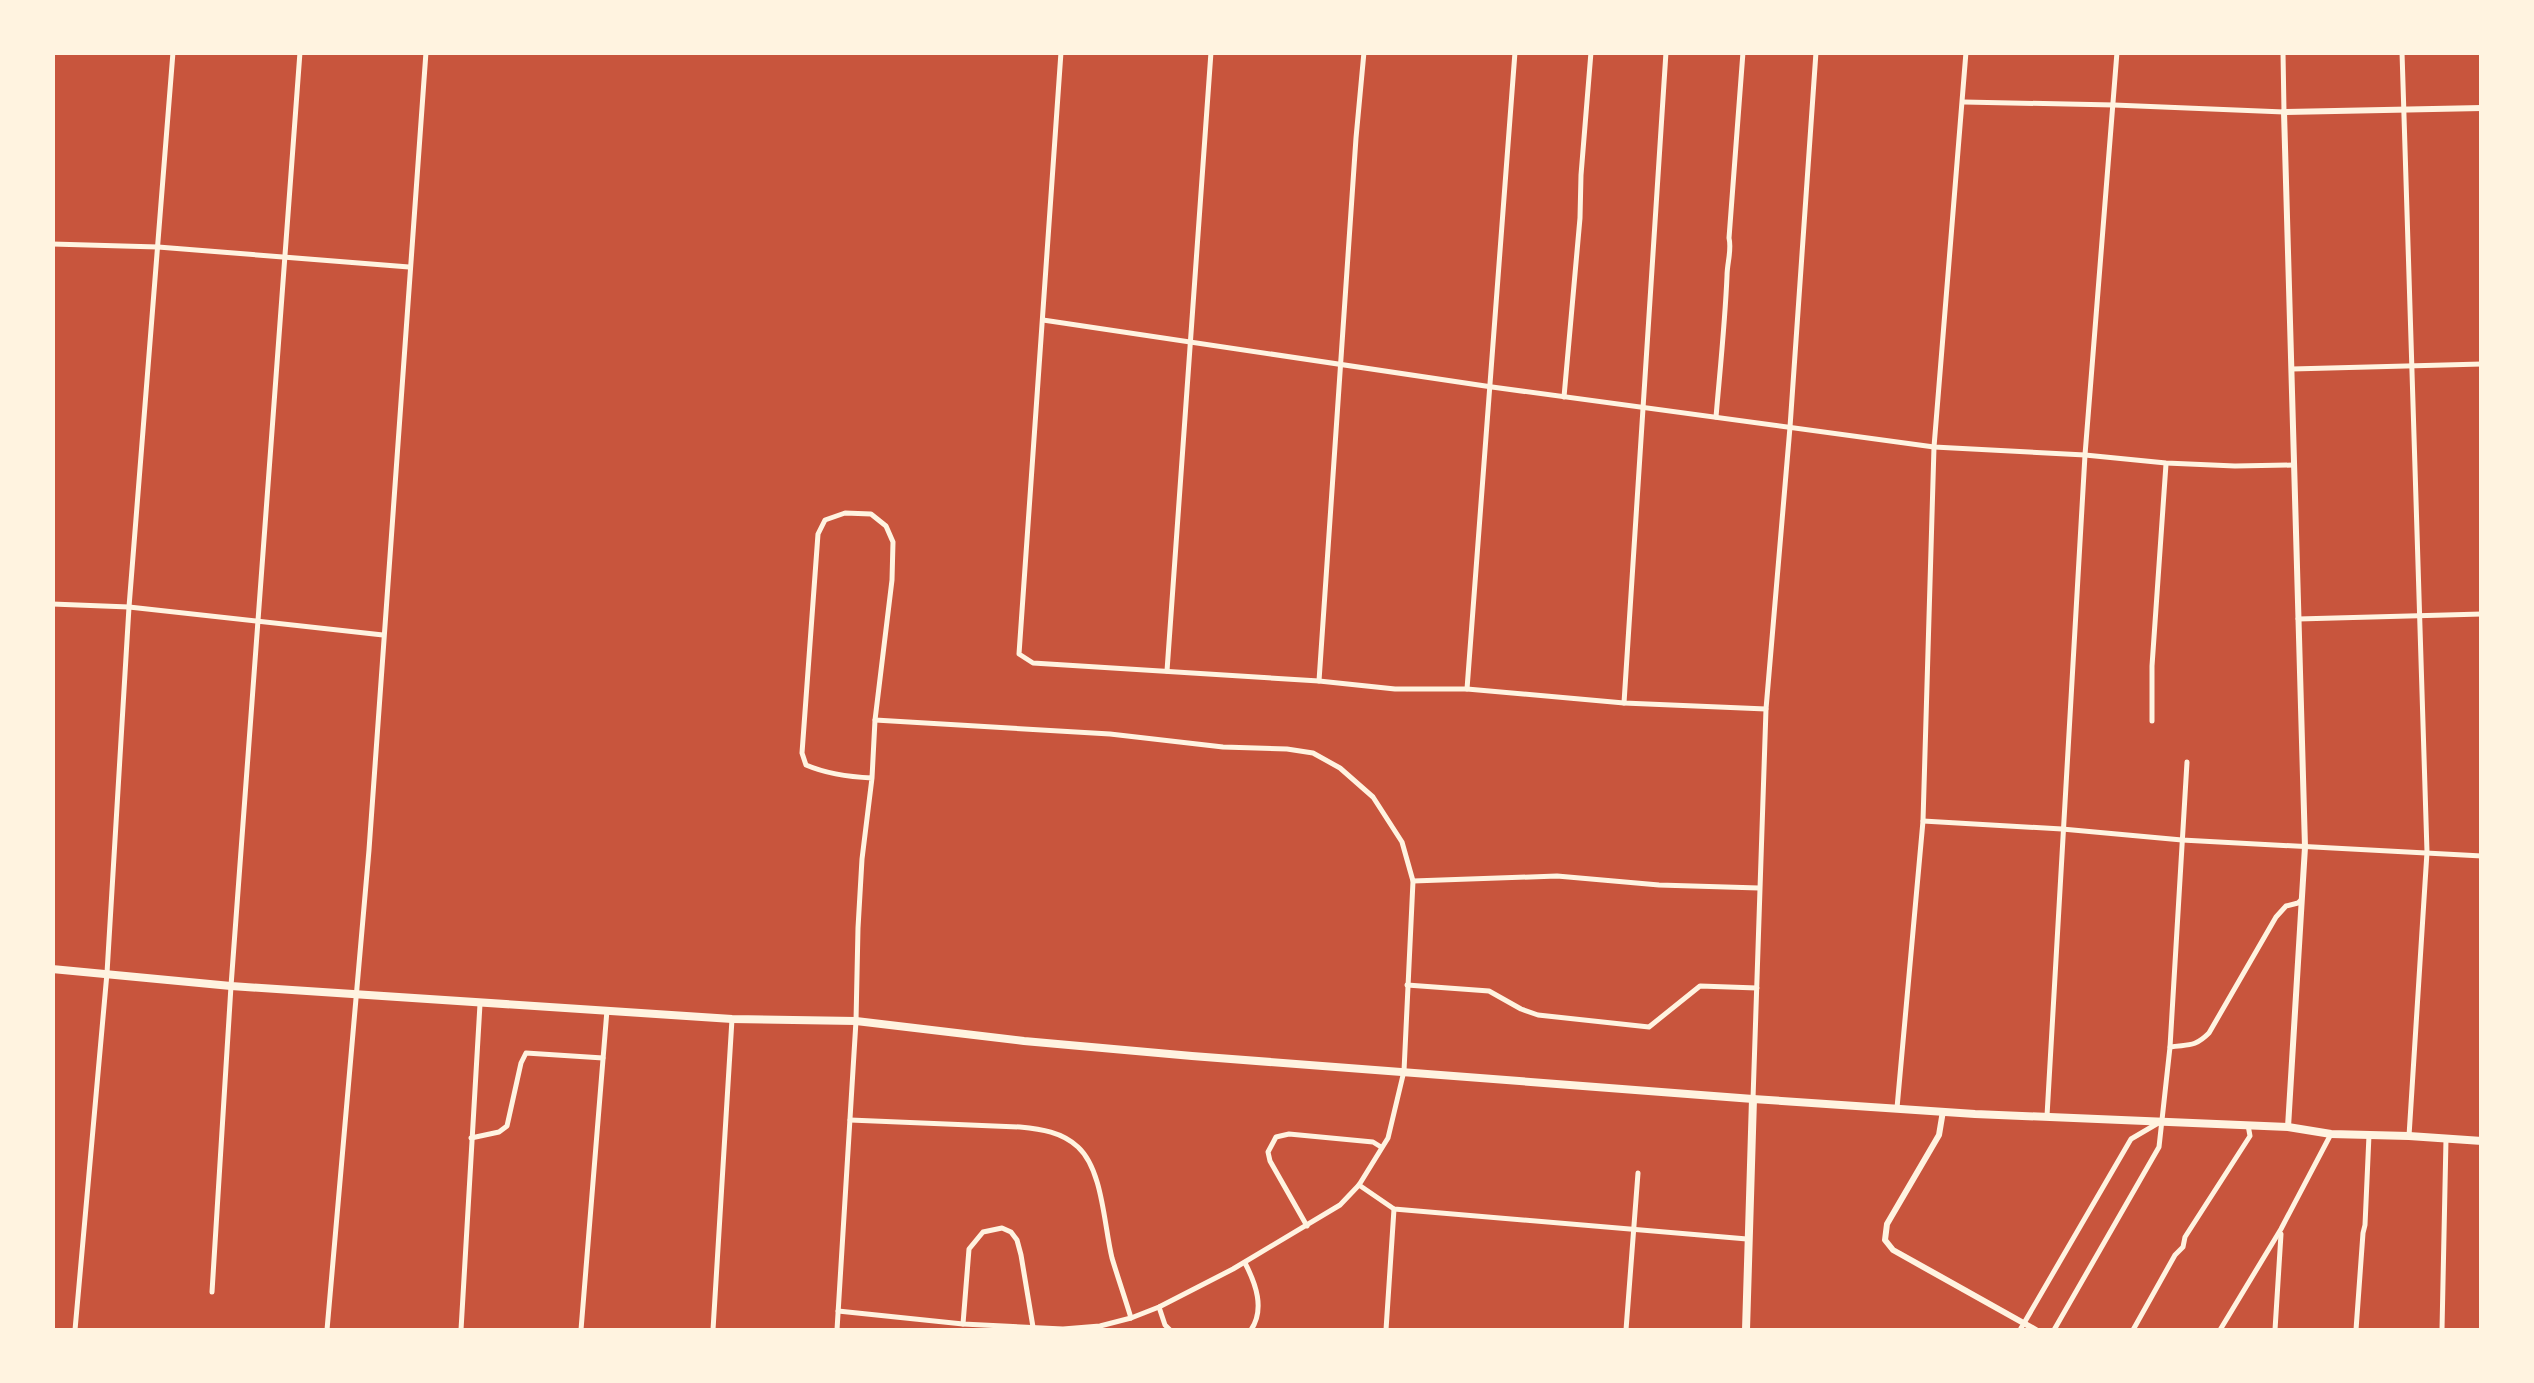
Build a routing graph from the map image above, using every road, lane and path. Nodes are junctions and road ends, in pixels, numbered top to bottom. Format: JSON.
{"nodes":[{"id":1,"x":172,"y":52,"type":"edge"},
{"id":2,"x":300,"y":52,"type":"edge"},
{"id":3,"x":426,"y":52,"type":"edge"},
{"id":4,"x":1061,"y":52,"type":"edge"},
{"id":5,"x":1211,"y":52,"type":"edge"},
{"id":6,"x":1364,"y":52,"type":"edge"},
{"id":7,"x":1516,"y":52,"type":"edge"},
{"id":8,"x":1591,"y":52,"type":"edge"},
{"id":9,"x":1666,"y":52,"type":"edge"},
{"id":10,"x":1743,"y":52,"type":"edge"},
{"id":11,"x":1816,"y":52,"type":"edge"},
{"id":12,"x":1966,"y":52,"type":"edge"},
{"id":13,"x":2117,"y":52,"type":"edge"},
{"id":14,"x":2283,"y":52,"type":"edge"},
{"id":15,"x":2402,"y":52,"type":"edge"},
{"id":16,"x":1964,"y":102,"type":"junction"},
{"id":17,"x":2114,"y":105,"type":"junction"},
{"id":18,"x":2482,"y":108,"type":"edge"},
{"id":19,"x":2403,"y":111,"type":"junction"},
{"id":20,"x":2284,"y":112,"type":"junction"},
{"id":21,"x":52,"y":244,"type":"edge"},
{"id":22,"x":158,"y":246,"type":"junction"},
{"id":23,"x":286,"y":255,"type":"junction"},
{"id":24,"x":409,"y":267,"type":"junction"},
{"id":25,"x":1043,"y":320,"type":"junction"},
{"id":26,"x":1191,"y":341,"type":"junction"},
{"id":27,"x":1342,"y":363,"type":"junction"},
{"id":28,"x":2482,"y":364,"type":"edge"},
{"id":29,"x":2413,"y":366,"type":"junction"},
{"id":30,"x":2292,"y":369,"type":"junction"},
{"id":31,"x":1492,"y":386,"type":"junction"},
{"id":32,"x":1564,"y":396,"type":"junction"},
{"id":33,"x":1643,"y":407,"type":"junction"},
{"id":34,"x":1716,"y":417,"type":"junction"},
{"id":35,"x":1790,"y":427,"type":"junction"},
{"id":36,"x":1934,"y":446,"type":"junction"},
{"id":37,"x":2085,"y":455,"type":"junction"},
{"id":38,"x":2166,"y":462,"type":"junction"},
{"id":39,"x":2294,"y":464,"type":"junction"},
{"id":40,"x":52,"y":604,"type":"edge"},
{"id":41,"x":129,"y":607,"type":"junction"},
{"id":42,"x":2482,"y":614,"type":"edge"},
{"id":43,"x":2419,"y":616,"type":"junction"},
{"id":44,"x":258,"y":620,"type":"junction"},
{"id":45,"x":2298,"y":620,"type":"junction"},
{"id":46,"x":384,"y":635,"type":"junction"},
{"id":47,"x":1167,"y":671,"type":"junction"},
{"id":48,"x":1318,"y":682,"type":"junction"},
{"id":49,"x":1467,"y":688,"type":"junction"},
{"id":50,"x":1624,"y":703,"type":"junction"},
{"id":51,"x":1766,"y":710,"type":"junction"},
{"id":52,"x":875,"y":720,"type":"junction"},
{"id":53,"x":2152,"y":720,"type":"dead end"},
{"id":54,"x":2187,"y":762,"type":"dead end"},
{"id":55,"x":872,"y":778,"type":"junction"},
{"id":56,"x":1923,"y":821,"type":"junction"},
{"id":57,"x":2062,"y":829,"type":"junction"},
{"id":58,"x":2182,"y":840,"type":"junction"},
{"id":59,"x":2305,"y":846,"type":"junction"},
{"id":60,"x":2427,"y":852,"type":"junction"},
{"id":61,"x":2482,"y":856,"type":"edge"},
{"id":62,"x":1412,"y":880,"type":"junction"},
{"id":63,"x":1760,"y":888,"type":"junction"},
{"id":64,"x":2301,"y":900,"type":"junction"},
{"id":65,"x":52,"y":969,"type":"edge"},
{"id":66,"x":107,"y":973,"type":"junction"},
{"id":67,"x":1407,"y":985,"type":"junction"},
{"id":68,"x":231,"y":986,"type":"junction"},
{"id":69,"x":1757,"y":988,"type":"junction"},
{"id":70,"x":357,"y":994,"type":"junction"},
{"id":71,"x":480,"y":1001,"type":"junction"},
{"id":72,"x":606,"y":1010,"type":"junction"},
{"id":73,"x":732,"y":1020,"type":"junction"},
{"id":74,"x":856,"y":1021,"type":"junction"},
{"id":75,"x":2170,"y":1047,"type":"junction"},
{"id":76,"x":603,"y":1058,"type":"junction"},
{"id":77,"x":1404,"y":1072,"type":"junction"},
{"id":78,"x":1754,"y":1099,"type":"junction"},
{"id":79,"x":1897,"y":1108,"type":"junction"},
{"id":80,"x":1943,"y":1111,"type":"junction"},
{"id":81,"x":2047,"y":1116,"type":"junction"},
{"id":82,"x":850,"y":1120,"type":"junction"},
{"id":83,"x":2162,"y":1120,"type":"junction"},
{"id":84,"x":2248,"y":1125,"type":"junction"},
{"id":85,"x":2288,"y":1127,"type":"junction"},
{"id":86,"x":2332,"y":1134,"type":"junction"},
{"id":87,"x":2369,"y":1135,"type":"junction"},
{"id":88,"x":2409,"y":1136,"type":"junction"},
{"id":89,"x":472,"y":1138,"type":"junction"},
{"id":90,"x":2446,"y":1140,"type":"junction"},
{"id":91,"x":2482,"y":1141,"type":"edge"},
{"id":92,"x":1381,"y":1147,"type":"junction"},
{"id":93,"x":1638,"y":1173,"type":"dead end"},
{"id":94,"x":1359,"y":1185,"type":"junction"},
{"id":95,"x":1394,"y":1209,"type":"junction"},
{"id":96,"x":1307,"y":1226,"type":"junction"},
{"id":97,"x":2281,"y":1229,"type":"junction"},
{"id":98,"x":1634,"y":1231,"type":"junction"},
{"id":99,"x":1748,"y":1239,"type":"junction"},
{"id":100,"x":1245,"y":1262,"type":"junction"},
{"id":101,"x":212,"y":1292,"type":"dead end"},
{"id":102,"x":1158,"y":1307,"type":"junction"},
{"id":103,"x":838,"y":1311,"type":"junction"},
{"id":104,"x":1130,"y":1318,"type":"junction"},
{"id":105,"x":963,"y":1324,"type":"junction"},
{"id":106,"x":1034,"y":1327,"type":"junction"},
{"id":107,"x":2022,"y":1327,"type":"edge"},
{"id":108,"x":1100,"y":1328,"type":"edge"},
{"id":109,"x":75,"y":1330,"type":"edge"},
{"id":110,"x":327,"y":1330,"type":"edge"},
{"id":111,"x":461,"y":1330,"type":"edge"},
{"id":112,"x":581,"y":1330,"type":"edge"},
{"id":113,"x":713,"y":1330,"type":"edge"},
{"id":114,"x":837,"y":1330,"type":"edge"},
{"id":115,"x":1170,"y":1330,"type":"edge"},
{"id":116,"x":1251,"y":1330,"type":"edge"},
{"id":117,"x":1386,"y":1330,"type":"edge"},
{"id":118,"x":1626,"y":1330,"type":"edge"},
{"id":119,"x":1746,"y":1330,"type":"edge"},
{"id":120,"x":2036,"y":1330,"type":"edge"},
{"id":121,"x":2054,"y":1330,"type":"edge"},
{"id":122,"x":2133,"y":1330,"type":"edge"},
{"id":123,"x":2220,"y":1330,"type":"edge"},
{"id":124,"x":2275,"y":1330,"type":"edge"},
{"id":125,"x":2356,"y":1330,"type":"edge"},
{"id":126,"x":2442,"y":1330,"type":"edge"}],
"edges":[{"from":1,"to":22,"type":"street"},
{"from":2,"to":23,"type":"street"},
{"from":3,"to":24,"type":"street"},
{"from":4,"to":25,"type":"street"},
{"from":5,"to":26,"type":"street"},
{"from":6,"to":27,"type":"street"},
{"from":7,"to":31,"type":"street"},
{"from":8,"to":32,"type":"street"},
{"from":9,"to":33,"type":"street"},
{"from":10,"to":34,"type":"street"},
{"from":11,"to":35,"type":"street"},
{"from":12,"to":16,"type":"street"},
{"from":13,"to":17,"type":"street"},
{"from":14,"to":20,"type":"street"},
{"from":15,"to":19,"type":"street"},
{"from":16,"to":17,"type":"street"},
{"from":16,"to":36,"type":"street"},
{"from":17,"to":20,"type":"street"},
{"from":17,"to":37,"type":"street"},
{"from":18,"to":19,"type":"street"},
{"from":19,"to":20,"type":"street"},
{"from":19,"to":29,"type":"street"},
{"from":20,"to":30,"type":"street"},
{"from":21,"to":22,"type":"street"},
{"from":22,"to":23,"type":"street"},
{"from":22,"to":41,"type":"street"},
{"from":23,"to":24,"type":"street"},
{"from":23,"to":44,"type":"street"},
{"from":24,"to":46,"type":"street"},
{"from":25,"to":26,"type":"street"},
{"from":25,"to":47,"type":"street"},
{"from":26,"to":27,"type":"street"},
{"from":26,"to":47,"type":"street"},
{"from":27,"to":31,"type":"street"},
{"from":27,"to":48,"type":"street"},
{"from":28,"to":29,"type":"street"},
{"from":29,"to":30,"type":"street"},
{"from":29,"to":43,"type":"street"},
{"from":30,"to":39,"type":"street"},
{"from":31,"to":32,"type":"street"},
{"from":31,"to":49,"type":"street"},
{"from":32,"to":33,"type":"street"},
{"from":33,"to":34,"type":"street"},
{"from":33,"to":50,"type":"street"},
{"from":34,"to":35,"type":"street"},
{"from":35,"to":36,"type":"street"},
{"from":35,"to":51,"type":"street"},
{"from":36,"to":37,"type":"street"},
{"from":36,"to":56,"type":"street"},
{"from":37,"to":38,"type":"street"},
{"from":37,"to":57,"type":"street"},
{"from":38,"to":39,"type":"street"},
{"from":38,"to":53,"type":"street"},
{"from":39,"to":45,"type":"street"},
{"from":40,"to":41,"type":"street"},
{"from":41,"to":44,"type":"street"},
{"from":41,"to":66,"type":"street"},
{"from":42,"to":43,"type":"street"},
{"from":43,"to":45,"type":"street"},
{"from":43,"to":60,"type":"street"},
{"from":44,"to":46,"type":"street"},
{"from":44,"to":68,"type":"street"},
{"from":45,"to":59,"type":"street"},
{"from":46,"to":70,"type":"street"},
{"from":47,"to":48,"type":"street"},
{"from":48,"to":49,"type":"street"},
{"from":49,"to":50,"type":"street"},
{"from":50,"to":51,"type":"street"},
{"from":51,"to":63,"type":"street"},
{"from":52,"to":55,"type":"street"},
{"from":52,"to":55,"type":"street"},
{"from":52,"to":62,"type":"street"},
{"from":54,"to":58,"type":"street"},
{"from":55,"to":74,"type":"street"},
{"from":56,"to":57,"type":"street"},
{"from":56,"to":79,"type":"street"},
{"from":57,"to":58,"type":"street"},
{"from":57,"to":81,"type":"street"},
{"from":58,"to":59,"type":"street"},
{"from":58,"to":75,"type":"street"},
{"from":59,"to":60,"type":"street"},
{"from":59,"to":64,"type":"street"},
{"from":60,"to":61,"type":"street"},
{"from":60,"to":88,"type":"street"},
{"from":62,"to":63,"type":"street"},
{"from":62,"to":67,"type":"street"},
{"from":63,"to":69,"type":"street"},
{"from":64,"to":75,"type":"street"},
{"from":64,"to":85,"type":"street"},
{"from":65,"to":66,"type":"main road"},
{"from":66,"to":68,"type":"main road"},
{"from":66,"to":109,"type":"street"},
{"from":67,"to":69,"type":"street"},
{"from":67,"to":77,"type":"street"},
{"from":68,"to":70,"type":"main road"},
{"from":68,"to":101,"type":"street"},
{"from":69,"to":78,"type":"street"},
{"from":70,"to":71,"type":"main road"},
{"from":70,"to":110,"type":"street"},
{"from":71,"to":72,"type":"main road"},
{"from":71,"to":89,"type":"street"},
{"from":72,"to":73,"type":"main road"},
{"from":72,"to":76,"type":"street"},
{"from":73,"to":74,"type":"main road"},
{"from":73,"to":113,"type":"street"},
{"from":74,"to":77,"type":"main road"},
{"from":74,"to":82,"type":"street"},
{"from":75,"to":83,"type":"street"},
{"from":76,"to":89,"type":"street"},
{"from":76,"to":112,"type":"street"},
{"from":77,"to":78,"type":"main road"},
{"from":77,"to":92,"type":"street"},
{"from":78,"to":79,"type":"main road"},
{"from":78,"to":99,"type":"main road"},
{"from":79,"to":80,"type":"main road"},
{"from":80,"to":81,"type":"main road"},
{"from":80,"to":107,"type":"street"},
{"from":81,"to":83,"type":"main road"},
{"from":82,"to":103,"type":"street"},
{"from":82,"to":104,"type":"street"},
{"from":83,"to":84,"type":"main road"},
{"from":83,"to":107,"type":"street"},
{"from":83,"to":121,"type":"street"},
{"from":84,"to":85,"type":"main road"},
{"from":84,"to":122,"type":"street"},
{"from":85,"to":86,"type":"main road"},
{"from":86,"to":87,"type":"main road"},
{"from":86,"to":97,"type":"street"},
{"from":87,"to":88,"type":"main road"},
{"from":87,"to":125,"type":"street"},
{"from":88,"to":90,"type":"main road"},
{"from":89,"to":111,"type":"street"},
{"from":90,"to":91,"type":"main road"},
{"from":90,"to":126,"type":"street"},
{"from":92,"to":94,"type":"street"},
{"from":92,"to":96,"type":"street"},
{"from":93,"to":98,"type":"street"},
{"from":94,"to":95,"type":"street"},
{"from":94,"to":96,"type":"street"},
{"from":95,"to":98,"type":"street"},
{"from":95,"to":117,"type":"street"},
{"from":96,"to":100,"type":"street"},
{"from":97,"to":123,"type":"street"},
{"from":97,"to":124,"type":"street"},
{"from":98,"to":99,"type":"street"},
{"from":98,"to":118,"type":"street"},
{"from":99,"to":119,"type":"main road"},
{"from":100,"to":102,"type":"street"},
{"from":100,"to":116,"type":"street"},
{"from":102,"to":104,"type":"street"},
{"from":102,"to":115,"type":"street"},
{"from":103,"to":105,"type":"street"},
{"from":103,"to":114,"type":"street"},
{"from":104,"to":108,"type":"street"},
{"from":105,"to":106,"type":"street"},
{"from":105,"to":106,"type":"street"},
{"from":106,"to":108,"type":"street"},
{"from":107,"to":120,"type":"street"}]}
